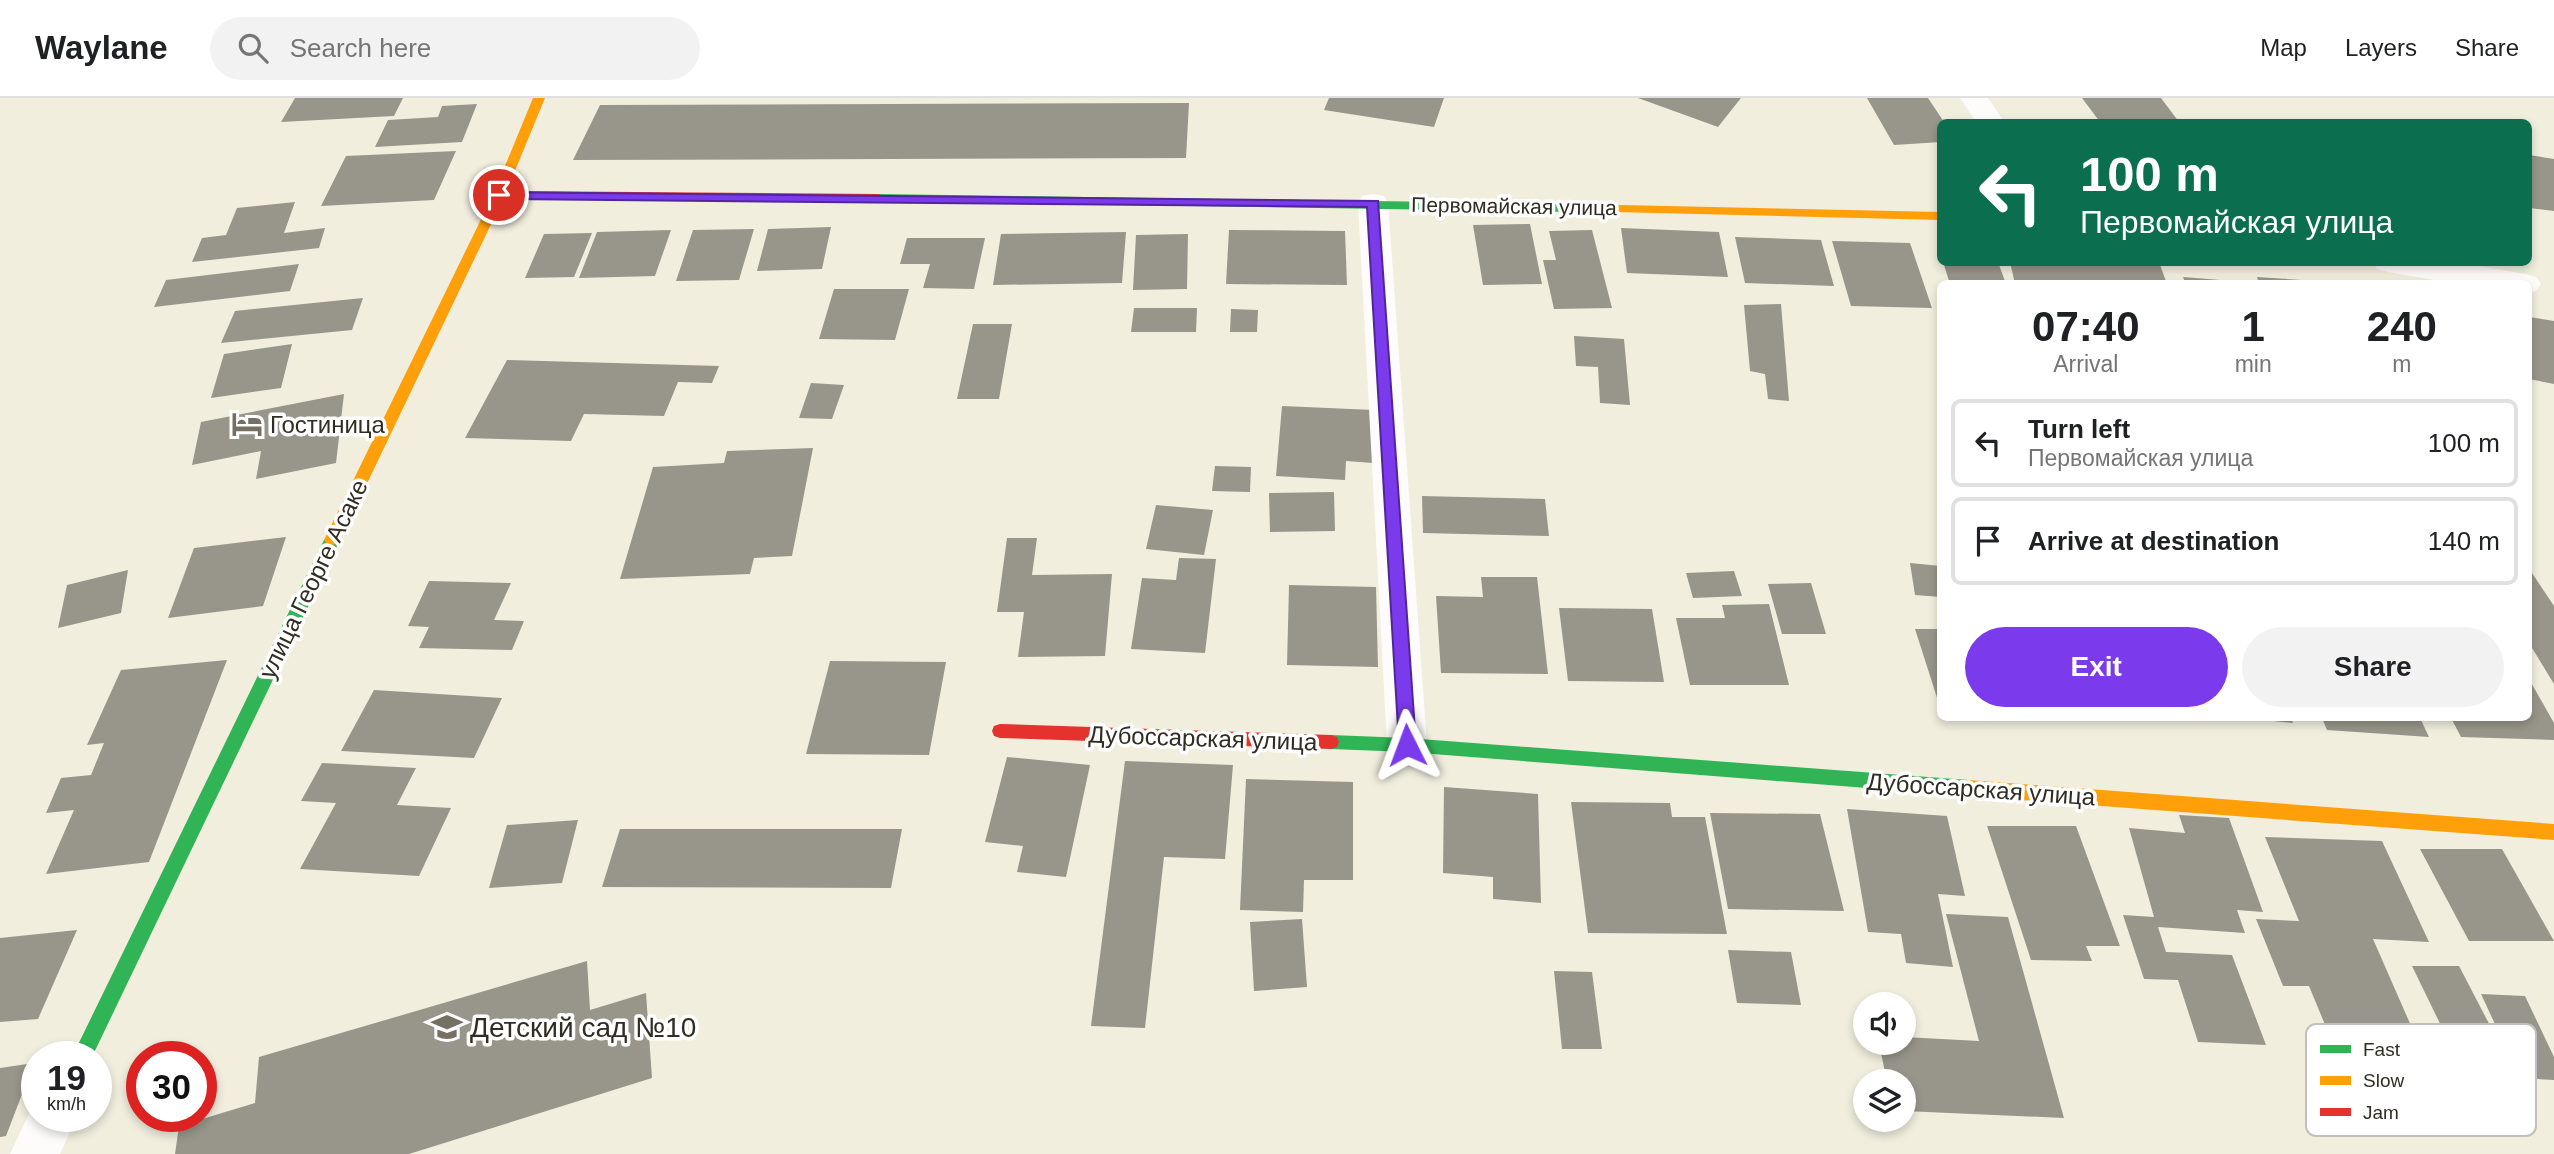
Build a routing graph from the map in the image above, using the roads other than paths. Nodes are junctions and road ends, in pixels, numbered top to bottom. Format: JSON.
{"nodes":[{"id":1,"x":539,"y":98,"type":"edge"},
{"id":2,"x":1974,"y":98,"type":"edge"},
{"id":3,"x":1988,"y":119,"type":"edge"},
{"id":4,"x":499,"y":195,"type":"junction"},
{"id":5,"x":1373,"y":204,"type":"junction"},
{"id":6,"x":1937,"y":216,"type":"edge"},
{"id":7,"x":2413,"y":266,"type":"edge"},
{"id":8,"x":2502,"y":280,"type":"edge"},
{"id":9,"x":2532,"y":285,"type":"edge"},
{"id":10,"x":2554,"y":288,"type":"edge"},
{"id":11,"x":1000,"y":732,"type":"dead end"},
{"id":12,"x":1407,"y":745,"type":"junction"},
{"id":13,"x":2554,"y":832,"type":"edge"},
{"id":14,"x":90,"y":1041,"type":"edge"},
{"id":15,"x":45,"y":1132,"type":"edge"},
{"id":16,"x":35,"y":1154,"type":"edge"}],
"edges":[{"from":1,"to":4,"type":"street","name":"улица Георге Асаке"},
{"from":2,"to":3,"type":"street"},
{"from":4,"to":5,"type":"street","name":"Первомайская улица"},
{"from":4,"to":14,"type":"street","name":"улица Георге Асаке"},
{"from":5,"to":6,"type":"street","name":"Первомайская улица"},
{"from":5,"to":12,"type":"street"},
{"from":7,"to":8,"type":"street"},
{"from":9,"to":10,"type":"street"},
{"from":11,"to":12,"type":"street","name":"Дубоссарская улица"},
{"from":12,"to":13,"type":"street","name":"Дубоссарская улица"},
{"from":15,"to":16,"type":"street"}]}
